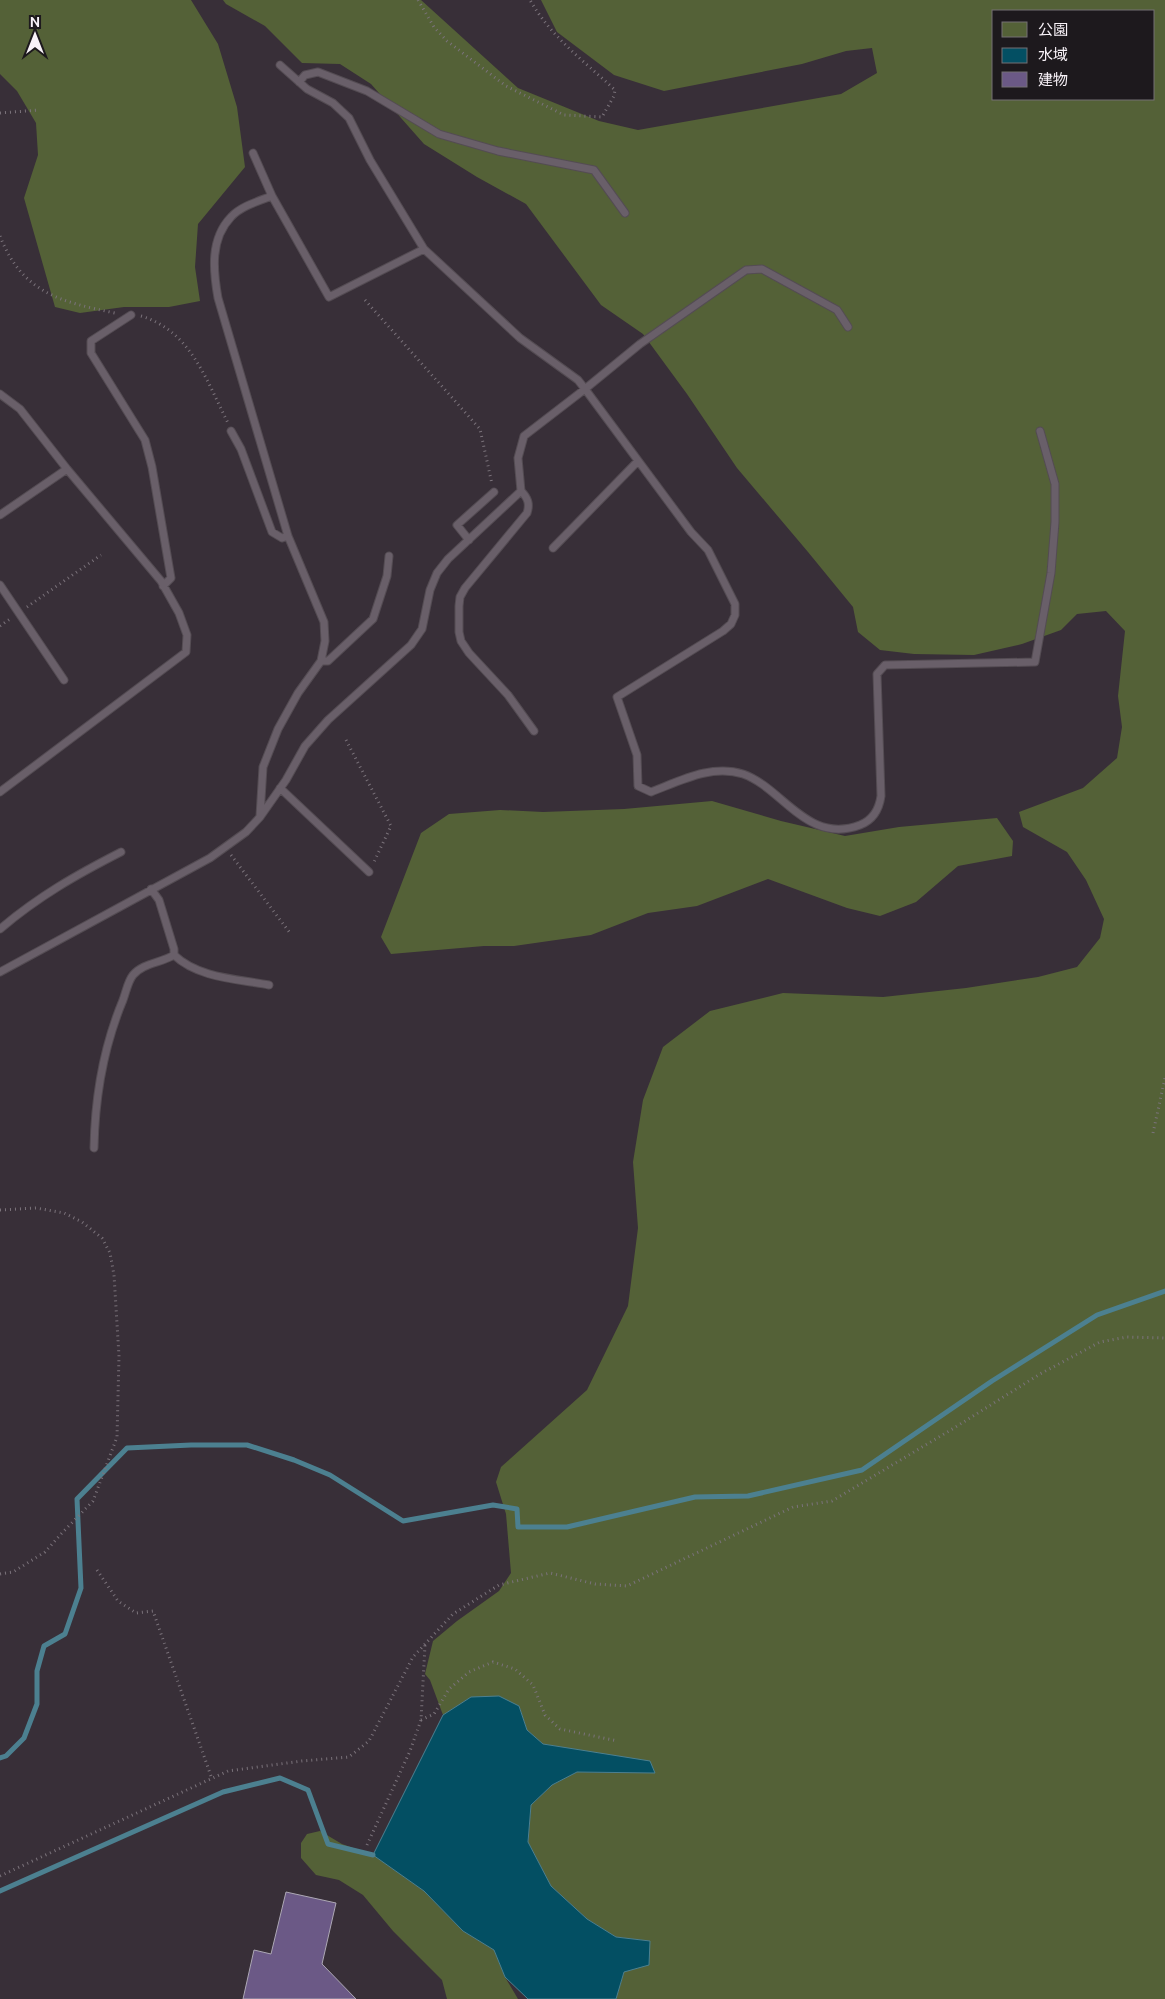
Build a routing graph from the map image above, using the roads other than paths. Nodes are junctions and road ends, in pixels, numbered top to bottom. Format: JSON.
{"nodes":[{"id":1,"x":280,"y":64,"type":"dead end"},
{"id":2,"x":299,"y":82,"type":"junction"},
{"id":3,"x":253,"y":153,"type":"dead end"},
{"id":4,"x":272,"y":196,"type":"junction"},
{"id":5,"x":625,"y":213,"type":"dead end"},
{"id":6,"x":424,"y":249,"type":"junction"},
{"id":7,"x":131,"y":315,"type":"road end"},
{"id":8,"x":848,"y":327,"type":"dead end"},
{"id":9,"x":585,"y":390,"type":"junction"},
{"id":10,"x":0,"y":394,"type":"edge"},
{"id":11,"x":231,"y":431,"type":"road end"},
{"id":12,"x":1040,"y":431,"type":"dead end"},
{"id":13,"x":638,"y":461,"type":"junction"},
{"id":14,"x":67,"y":469,"type":"junction"},
{"id":15,"x":521,"y":491,"type":"junction"},
{"id":16,"x":494,"y":492,"type":"road end"},
{"id":17,"x":0,"y":515,"type":"edge"},
{"id":18,"x":288,"y":536,"type":"junction"},
{"id":19,"x":469,"y":540,"type":"junction"},
{"id":20,"x":553,"y":548,"type":"dead end"},
{"id":21,"x":389,"y":556,"type":"dead end"},
{"id":22,"x":0,"y":585,"type":"edge"},
{"id":23,"x":163,"y":586,"type":"junction"},
{"id":24,"x":321,"y":661,"type":"junction"},
{"id":25,"x":64,"y":680,"type":"dead end"},
{"id":26,"x":534,"y":731,"type":"dead end"},
{"id":27,"x":280,"y":788,"type":"junction"},
{"id":28,"x":0,"y":792,"type":"edge"},
{"id":29,"x":260,"y":817,"type":"junction"},
{"id":30,"x":121,"y":852,"type":"dead end"},
{"id":31,"x":369,"y":872,"type":"road end"},
{"id":32,"x":151,"y":889,"type":"junction"},
{"id":33,"x":0,"y":929,"type":"edge"},
{"id":34,"x":174,"y":955,"type":"junction"},
{"id":35,"x":0,"y":972,"type":"edge"},
{"id":36,"x":269,"y":985,"type":"dead end"},
{"id":37,"x":94,"y":1148,"type":"dead end"}],
"edges":[{"from":1,"to":2,"type":"lane"},
{"from":2,"to":5,"type":"lane"},
{"from":2,"to":6,"type":"lane"},
{"from":3,"to":4,"type":"lane"},
{"from":4,"to":6,"type":"lane"},
{"from":4,"to":18,"type":"lane"},
{"from":6,"to":9,"type":"lane"},
{"from":7,"to":23,"type":"lane"},
{"from":8,"to":9,"type":"lane"},
{"from":9,"to":13,"type":"lane"},
{"from":9,"to":15,"type":"lane"},
{"from":10,"to":14,"type":"lane"},
{"from":11,"to":18,"type":"lane"},
{"from":12,"to":13,"type":"lane"},
{"from":13,"to":20,"type":"lane"},
{"from":14,"to":17,"type":"lane"},
{"from":14,"to":23,"type":"lane"},
{"from":15,"to":19,"type":"lane"},
{"from":15,"to":26,"type":"lane"},
{"from":16,"to":19,"type":"lane"},
{"from":18,"to":24,"type":"lane"},
{"from":19,"to":27,"type":"lane"},
{"from":21,"to":24,"type":"lane"},
{"from":22,"to":25,"type":"lane"},
{"from":23,"to":28,"type":"lane"},
{"from":24,"to":29,"type":"lane"},
{"from":27,"to":29,"type":"lane"},
{"from":27,"to":31,"type":"lane"},
{"from":29,"to":32,"type":"lane"},
{"from":30,"to":33,"type":"lane"},
{"from":32,"to":34,"type":"lane"},
{"from":32,"to":35,"type":"lane"},
{"from":34,"to":36,"type":"lane"},
{"from":34,"to":37,"type":"lane"}]}
